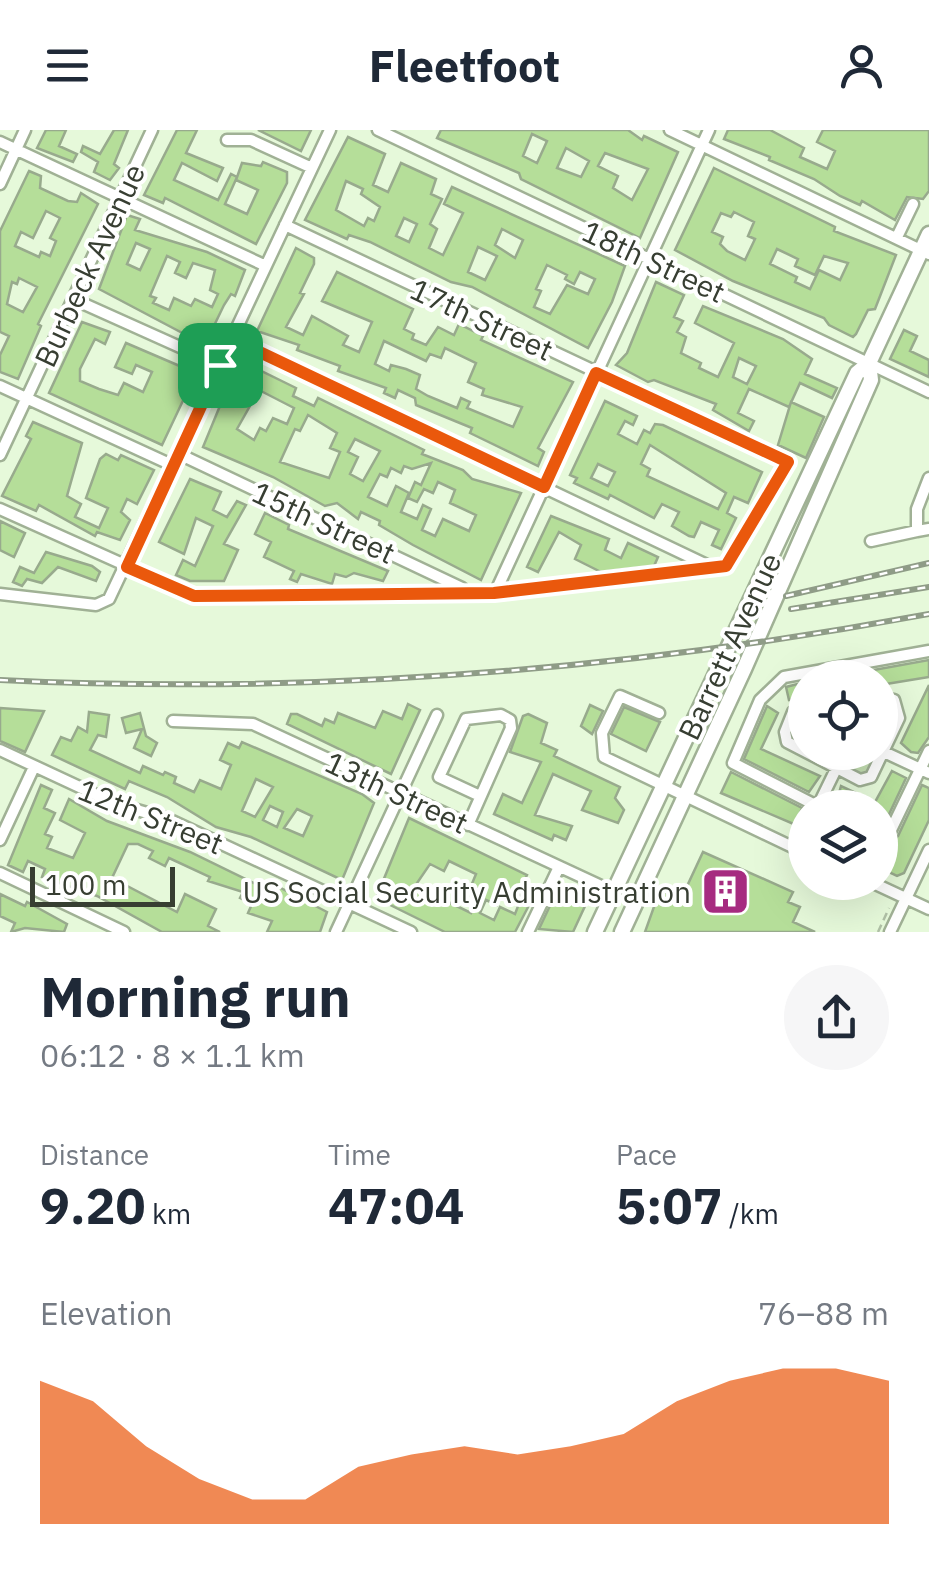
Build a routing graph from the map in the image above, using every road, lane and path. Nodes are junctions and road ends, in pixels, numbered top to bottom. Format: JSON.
{"nodes":[{"id":1,"x":25,"y":130,"type":"edge"},
{"id":2,"x":152,"y":130,"type":"edge"},
{"id":3,"x":330,"y":130,"type":"edge"},
{"id":4,"x":378,"y":130,"type":"edge"},
{"id":5,"x":670,"y":130,"type":"edge"},
{"id":6,"x":709,"y":130,"type":"edge"},
{"id":7,"x":227,"y":140,"type":"dead end"},
{"id":8,"x":0,"y":142,"type":"edge"},
{"id":9,"x":702,"y":145,"type":"junction"},
{"id":10,"x":16,"y":150,"type":"junction"},
{"id":11,"x":312,"y":168,"type":"junction"},
{"id":12,"x":0,"y":184,"type":"edge"},
{"id":13,"x":120,"y":199,"type":"junction"},
{"id":14,"x":913,"y":204,"type":"dead end"},
{"id":15,"x":285,"y":226,"type":"junction"},
{"id":16,"x":897,"y":238,"type":"junction"},
{"id":17,"x":927,"y":246,"type":"edge"},
{"id":18,"x":650,"y":259,"type":"junction"},
{"id":19,"x":266,"y":266,"type":"junction"},
{"id":20,"x":73,"y":299,"type":"junction"},
{"id":21,"x":232,"y":339,"type":"junction"},
{"id":22,"x":868,"y":363,"type":"junction"},
{"id":23,"x":220,"y":365,"type":"junction"},
{"id":24,"x":596,"y":373,"type":"junction"},
{"id":25,"x":0,"y":386,"type":"edge"},
{"id":26,"x":929,"y":392,"type":"edge"},
{"id":27,"x":26,"y":398,"type":"junction"},
{"id":28,"x":179,"y":454,"type":"junction"},
{"id":29,"x":0,"y":455,"type":"edge"},
{"id":30,"x":174,"y":466,"type":"junction"},
{"id":31,"x":929,"y":478,"type":"edge"},
{"id":32,"x":544,"y":487,"type":"junction"},
{"id":33,"x":0,"y":509,"type":"edge"},
{"id":34,"x":923,"y":530,"type":"edge"},
{"id":35,"x":871,"y":542,"type":"dead end"},
{"id":36,"x":710,"y":566,"type":"junction"},
{"id":37,"x":127,"y":567,"type":"junction"},
{"id":38,"x":468,"y":591,"type":"junction"},
{"id":39,"x":494,"y":593,"type":"junction"},
{"id":40,"x":0,"y":594,"type":"edge"},
{"id":41,"x":929,"y":651,"type":"edge"},
{"id":42,"x":881,"y":660,"type":"edge"},
{"id":43,"x":788,"y":678,"type":"edge"},
{"id":44,"x":659,"y":714,"type":"dead end"},
{"id":45,"x":438,"y":715,"type":"dead end"},
{"id":46,"x":173,"y":721,"type":"dead end"},
{"id":47,"x":0,"y":750,"type":"edge"},
{"id":48,"x":929,"y":751,"type":"edge"},
{"id":49,"x":898,"y":759,"type":"edge"},
{"id":50,"x":34,"y":767,"type":"junction"},
{"id":51,"x":838,"y":770,"type":"edge"},
{"id":52,"x":875,"y":770,"type":"edge"},
{"id":53,"x":925,"y":772,"type":"edge"},
{"id":54,"x":664,"y":785,"type":"junction"},
{"id":55,"x":788,"y":792,"type":"edge"},
{"id":56,"x":401,"y":795,"type":"junction"},
{"id":57,"x":685,"y":795,"type":"junction"},
{"id":58,"x":480,"y":796,"type":"junction"},
{"id":59,"x":898,"y":819,"type":"edge"},
{"id":60,"x":468,"y":825,"type":"junction"},
{"id":61,"x":0,"y":840,"type":"edge"},
{"id":62,"x":788,"y":845,"type":"edge"},
{"id":63,"x":929,"y":850,"type":"edge"},
{"id":64,"x":559,"y":866,"type":"junction"},
{"id":65,"x":0,"y":873,"type":"edge"},
{"id":66,"x":614,"y":892,"type":"junction"},
{"id":67,"x":898,"y":894,"type":"edge"},
{"id":68,"x":906,"y":898,"type":"junction"},
{"id":69,"x":349,"y":904,"type":"junction"},
{"id":70,"x":889,"y":908,"type":"dead end"},
{"id":71,"x":929,"y":909,"type":"edge"},
{"id":72,"x":124,"y":932,"type":"edge"},
{"id":73,"x":336,"y":932,"type":"edge"},
{"id":74,"x":410,"y":932,"type":"edge"},
{"id":75,"x":528,"y":932,"type":"edge"},
{"id":76,"x":596,"y":932,"type":"edge"},
{"id":77,"x":622,"y":932,"type":"edge"},
{"id":78,"x":878,"y":932,"type":"edge"},
{"id":79,"x":890,"y":932,"type":"edge"}],
"edges":[{"from":1,"to":10,"type":"street"},
{"from":2,"to":13,"type":"street","name":"Burbeck Avenue"},
{"from":3,"to":11,"type":"street"},
{"from":4,"to":18,"type":"street","name":"18th Street"},
{"from":5,"to":9,"type":"street"},
{"from":6,"to":9,"type":"street"},
{"from":7,"to":11,"type":"street"},
{"from":8,"to":10,"type":"street"},
{"from":9,"to":16,"type":"street"},
{"from":9,"to":18,"type":"street"},
{"from":10,"to":12,"type":"street"},
{"from":10,"to":13,"type":"street"},
{"from":11,"to":15,"type":"street"},
{"from":13,"to":19,"type":"street"},
{"from":13,"to":20,"type":"street","name":"Burbeck Avenue"},
{"from":14,"to":16,"type":"street"},
{"from":15,"to":19,"type":"street"},
{"from":15,"to":24,"type":"street","name":"17th Street"},
{"from":16,"to":17,"type":"street"},
{"from":17,"to":22,"type":"main road","name":"Barrett Avenue"},
{"from":18,"to":22,"type":"street","name":"18th Street"},
{"from":18,"to":24,"type":"street"},
{"from":19,"to":21,"type":"street"},
{"from":20,"to":23,"type":"street"},
{"from":20,"to":27,"type":"street","name":"Burbeck Avenue"},
{"from":21,"to":23,"type":"street"},
{"from":21,"to":32,"type":"street"},
{"from":22,"to":26,"type":"street","name":"18th Street"},
{"from":22,"to":54,"type":"main road","name":"Barrett Avenue"},
{"from":22,"to":57,"type":"main road","name":"Barrett Avenue"},
{"from":23,"to":28,"type":"street"},
{"from":24,"to":32,"type":"street"},
{"from":24,"to":36,"type":"street","name":"17th Street"},
{"from":25,"to":27,"type":"street"},
{"from":27,"to":29,"type":"street","name":"Burbeck Avenue"},
{"from":27,"to":30,"type":"street"},
{"from":28,"to":30,"type":"street"},
{"from":28,"to":38,"type":"street","name":"15th Street"},
{"from":30,"to":37,"type":"street"},
{"from":31,"to":34,"type":"street"},
{"from":32,"to":36,"type":"street"},
{"from":32,"to":39,"type":"street"},
{"from":33,"to":37,"type":"street"},
{"from":34,"to":35,"type":"street"},
{"from":36,"to":39,"type":"street"},
{"from":37,"to":38,"type":"street"},
{"from":37,"to":40,"type":"street"},
{"from":38,"to":39,"type":"street"},
{"from":41,"to":42,"type":"street"},
{"from":43,"to":55,"type":"street"},
{"from":44,"to":54,"type":"street"},
{"from":45,"to":56,"type":"street"},
{"from":46,"to":56,"type":"street","name":"13th Street"},
{"from":47,"to":50,"type":"street","name":"12th Street"},
{"from":48,"to":53,"type":"street"},
{"from":49,"to":53,"type":"street"},
{"from":50,"to":61,"type":"street"},
{"from":50,"to":69,"type":"street","name":"12th Street"},
{"from":51,"to":52,"type":"street"},
{"from":53,"to":59,"type":"street"},
{"from":54,"to":57,"type":"street"},
{"from":54,"to":66,"type":"main road","name":"Barrett Avenue"},
{"from":56,"to":60,"type":"street","name":"13th Street"},
{"from":56,"to":69,"type":"street"},
{"from":57,"to":62,"type":"street"},
{"from":57,"to":77,"type":"main road","name":"Barrett Avenue"},
{"from":58,"to":58,"type":"street"},
{"from":58,"to":60,"type":"street"},
{"from":60,"to":64,"type":"street","name":"13th Street"},
{"from":63,"to":68,"type":"street"},
{"from":64,"to":66,"type":"street","name":"13th Street"},
{"from":64,"to":75,"type":"street"},
{"from":65,"to":72,"type":"street"},
{"from":66,"to":76,"type":"main road","name":"Barrett Avenue"},
{"from":67,"to":68,"type":"street"},
{"from":68,"to":71,"type":"street"},
{"from":68,"to":79,"type":"street"},
{"from":69,"to":73,"type":"street"},
{"from":69,"to":74,"type":"street","name":"12th Street"},
{"from":70,"to":78,"type":"path"}]}
